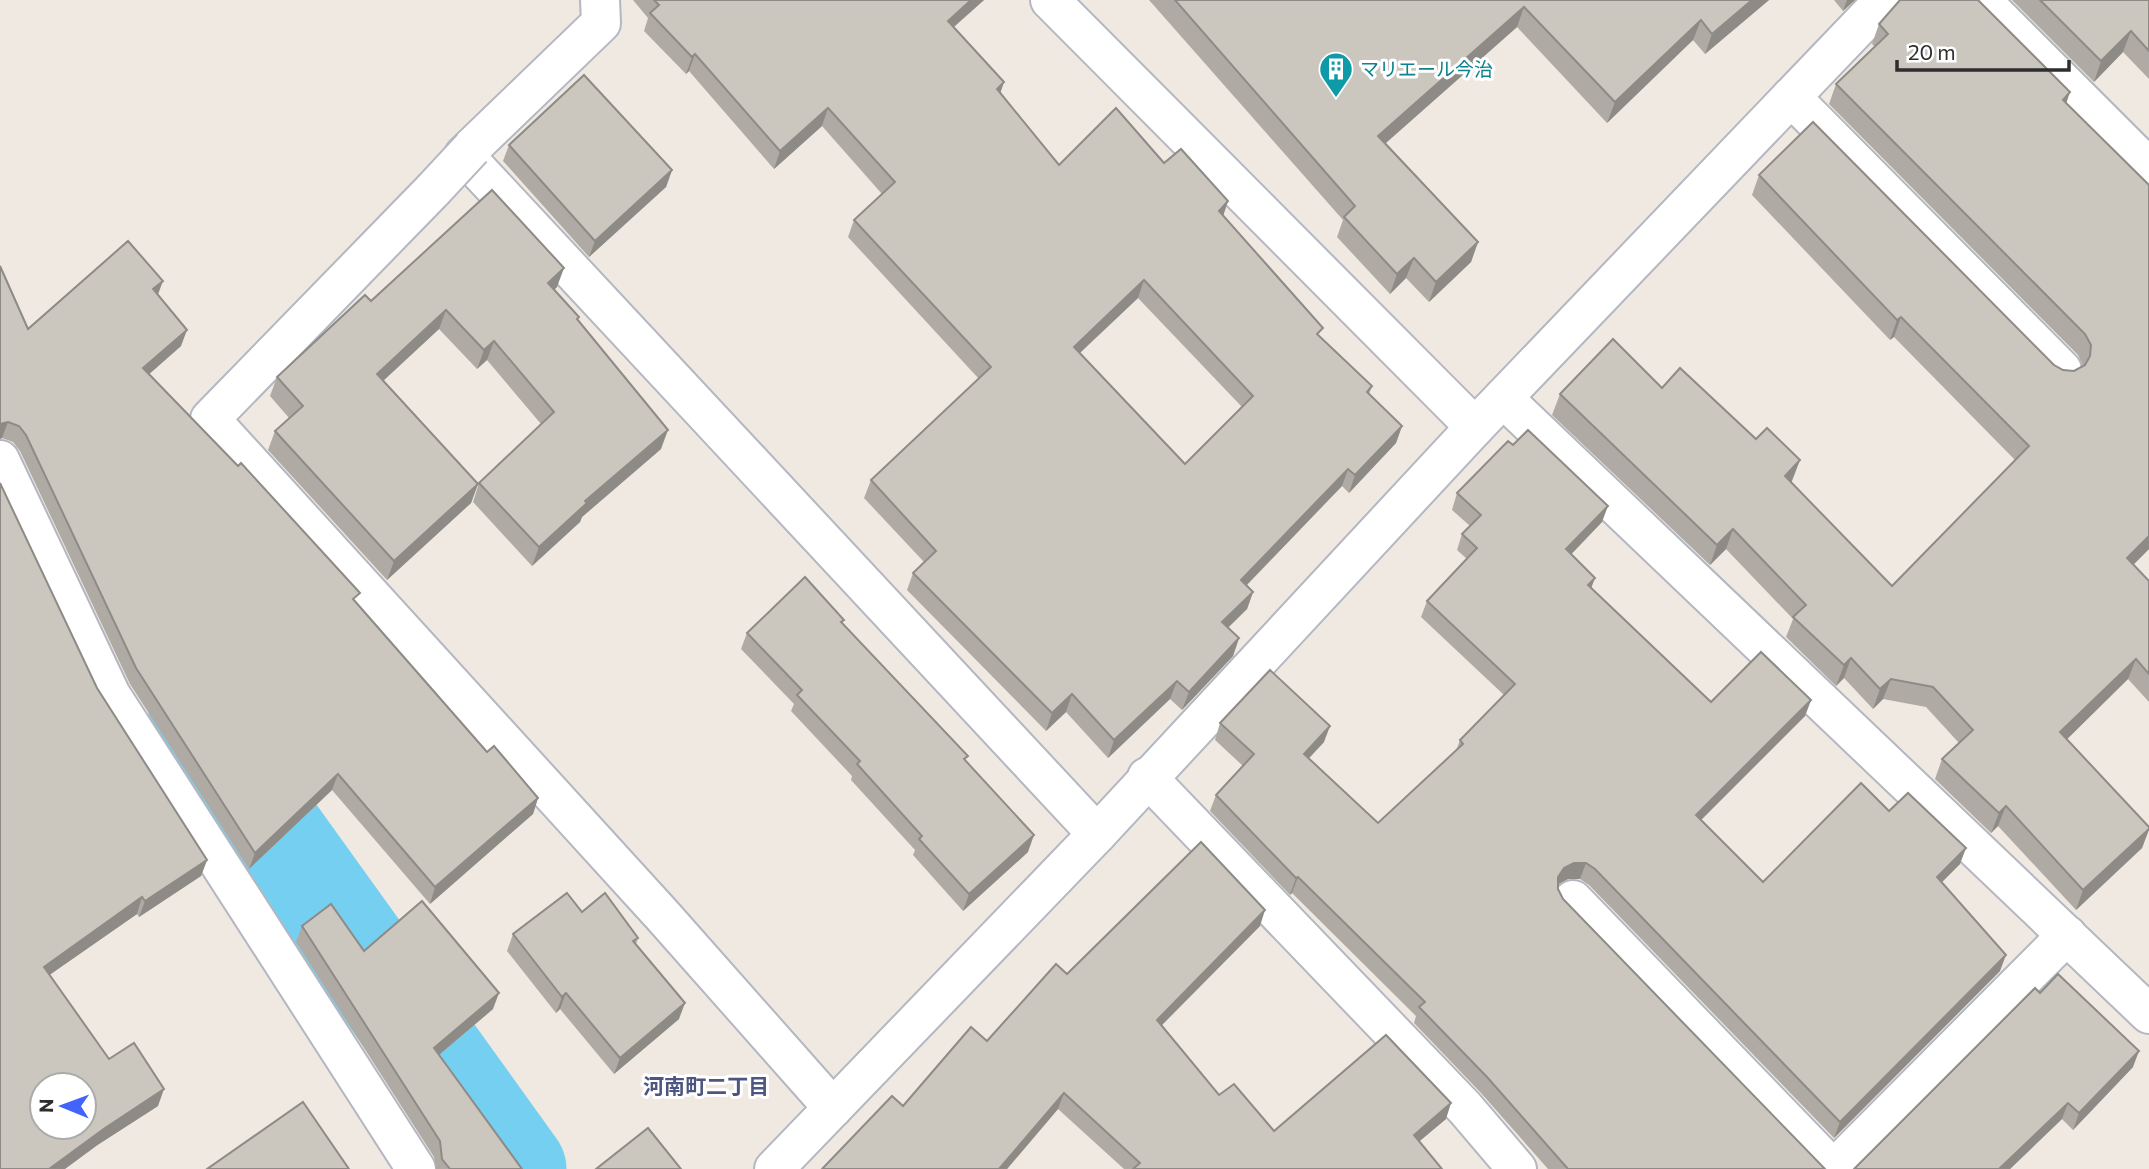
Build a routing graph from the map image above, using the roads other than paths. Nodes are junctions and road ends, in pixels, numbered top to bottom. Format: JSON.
{"nodes":[{"id":1,"x":600,"y":0,"type":"edge"},
{"id":2,"x":1050,"y":0,"type":"edge"},
{"id":3,"x":1884,"y":0,"type":"edge"},
{"id":4,"x":1981,"y":0,"type":"edge"},
{"id":5,"x":1791,"y":97,"type":"junction"},
{"id":6,"x":474,"y":146,"type":"junction"},
{"id":7,"x":2149,"y":168,"type":"edge"},
{"id":8,"x":2062,"y":370,"type":"edge"},
{"id":9,"x":1503,"y":398,"type":"junction"},
{"id":10,"x":1475,"y":427,"type":"junction"},
{"id":11,"x":0,"y":460,"type":"edge"},
{"id":12,"x":1147,"y":777,"type":"junction"},
{"id":13,"x":1097,"y":834,"type":"junction"},
{"id":14,"x":1573,"y":900,"type":"dead end"},
{"id":15,"x":2067,"y":935,"type":"junction"},
{"id":16,"x":2149,"y":1014,"type":"edge"},
{"id":17,"x":833,"y":1108,"type":"junction"},
{"id":18,"x":416,"y":1169,"type":"edge"},
{"id":19,"x":774,"y":1169,"type":"edge"},
{"id":20,"x":1517,"y":1169,"type":"edge"},
{"id":21,"x":1833,"y":1169,"type":"edge"}],
"edges":[{"from":1,"to":6,"type":"street"},
{"from":2,"to":10,"type":"street"},
{"from":3,"to":5,"type":"street"},
{"from":4,"to":7,"type":"street"},
{"from":5,"to":8,"type":"street"},
{"from":5,"to":9,"type":"street"},
{"from":6,"to":13,"type":"street"},
{"from":6,"to":17,"type":"street","bridge":true},
{"from":9,"to":10,"type":"street"},
{"from":9,"to":15,"type":"street"},
{"from":10,"to":12,"type":"street"},
{"from":11,"to":18,"type":"street"},
{"from":12,"to":13,"type":"street"},
{"from":12,"to":20,"type":"street"},
{"from":13,"to":17,"type":"street"},
{"from":14,"to":21,"type":"street"},
{"from":15,"to":16,"type":"street"},
{"from":15,"to":21,"type":"street"},
{"from":17,"to":19,"type":"street"}]}
